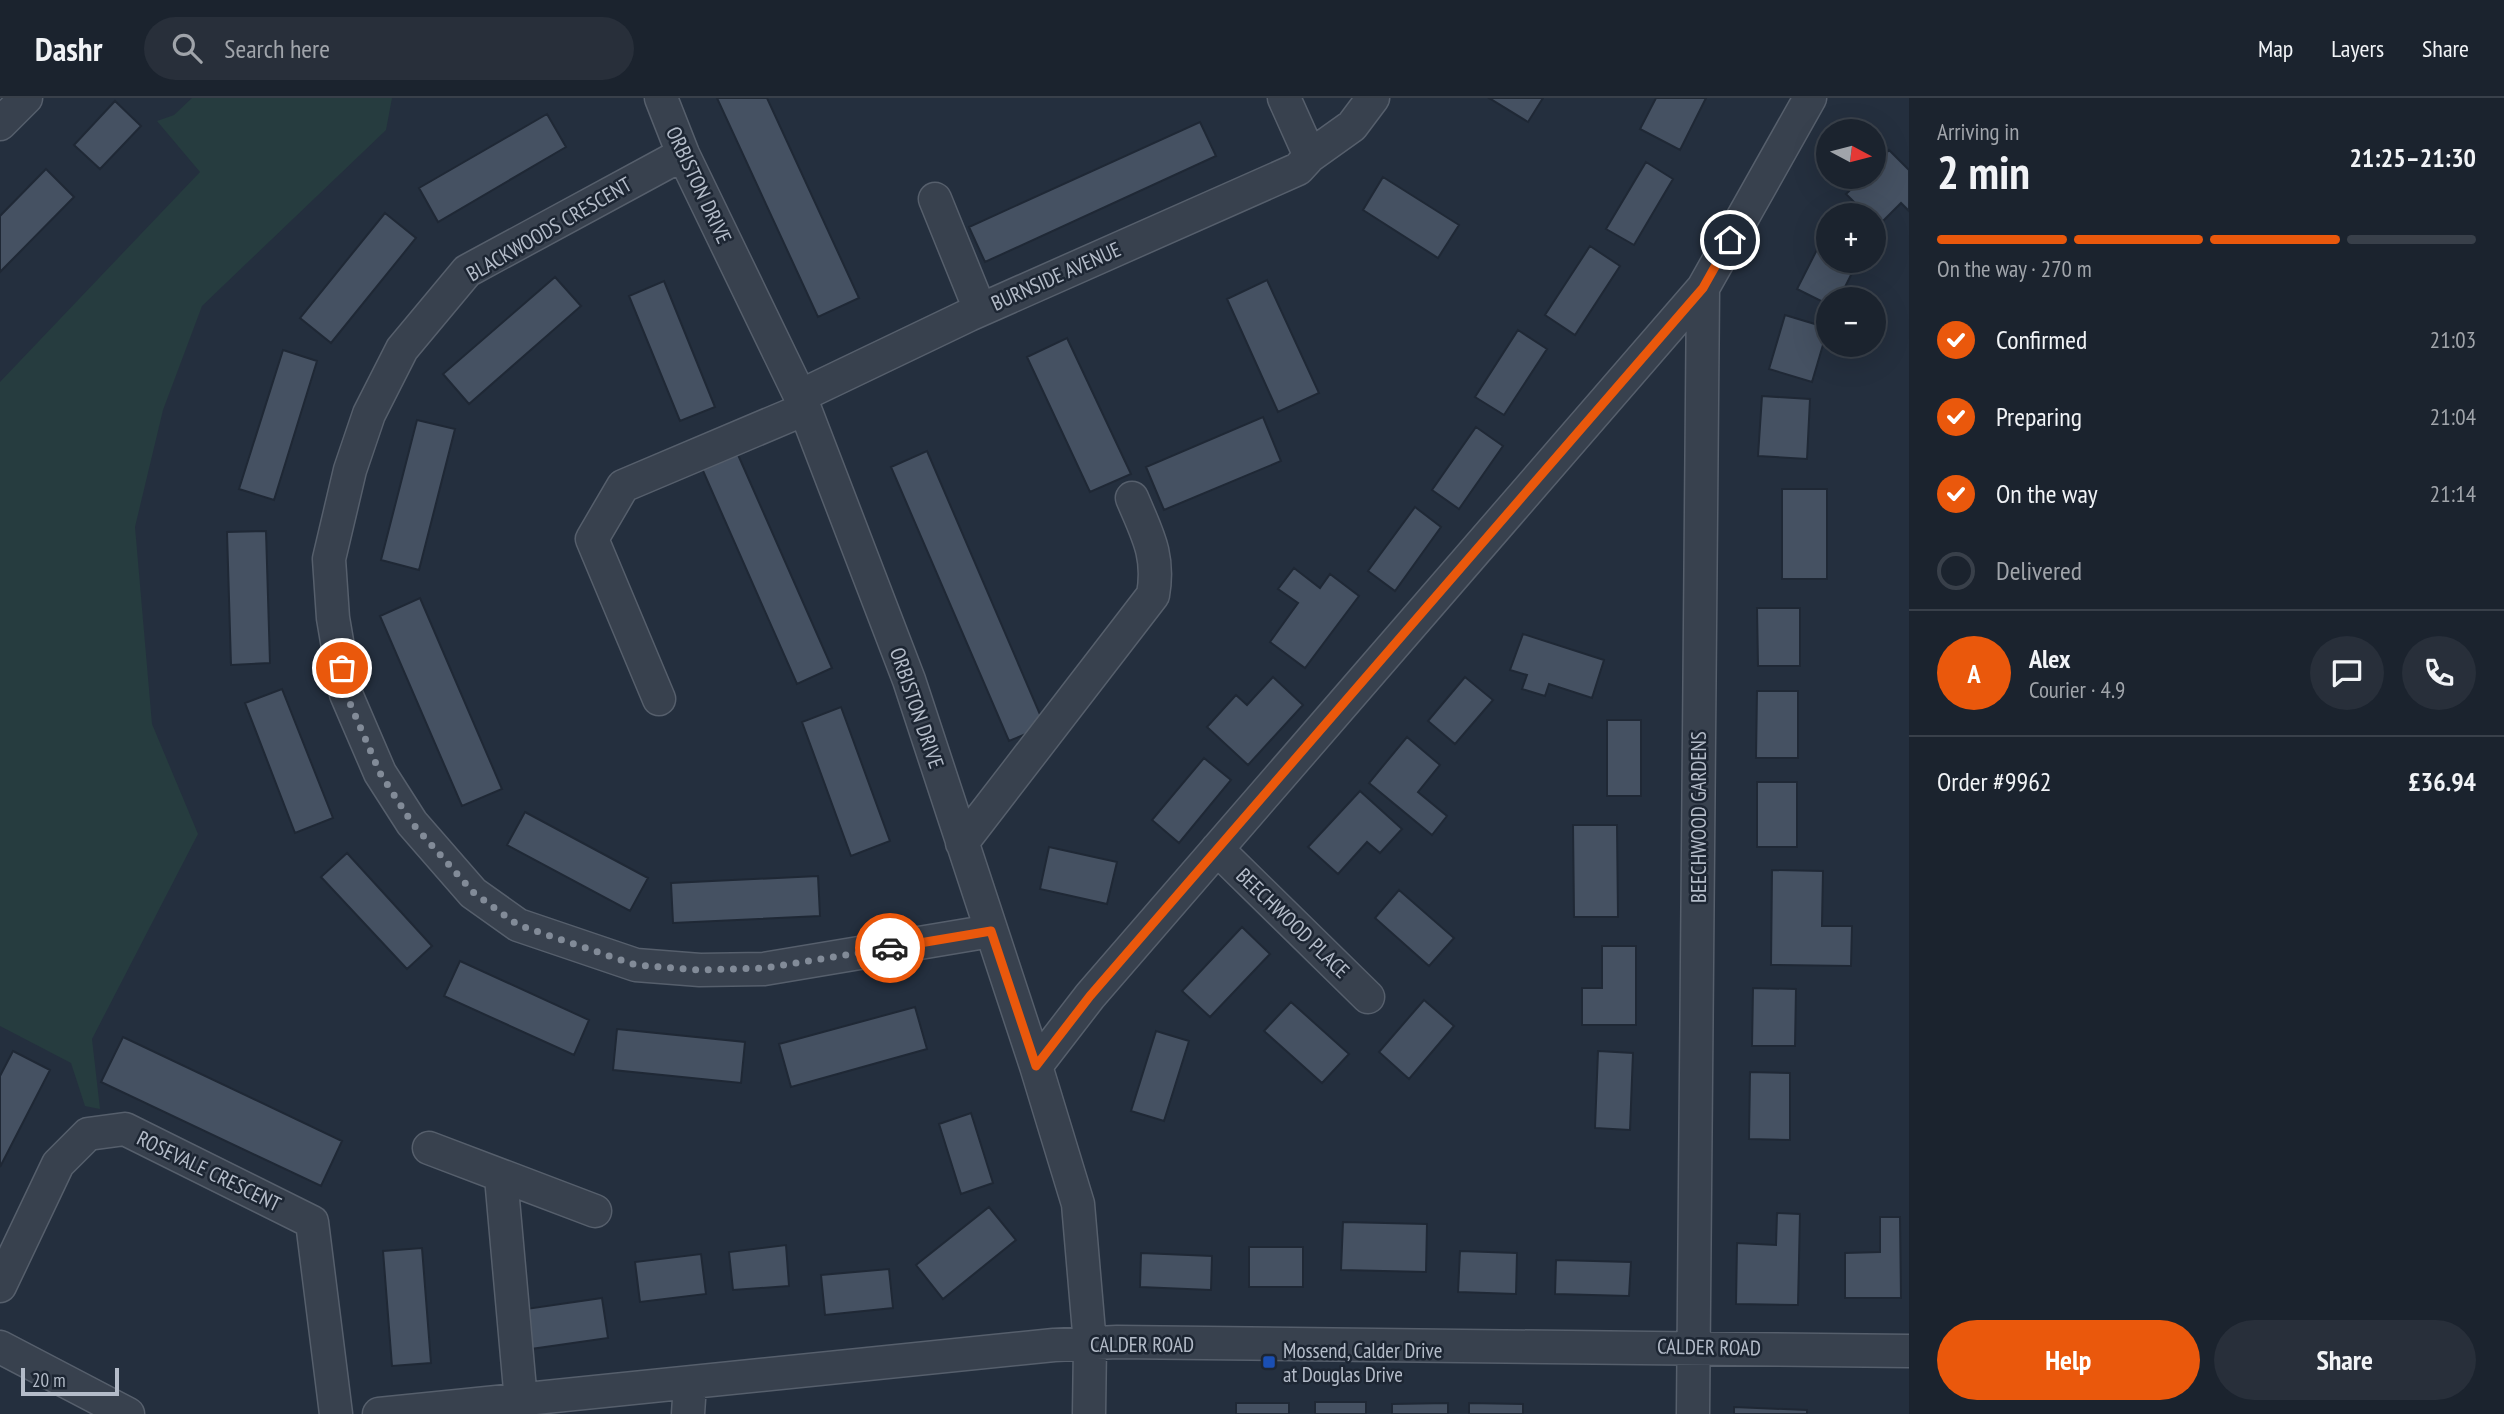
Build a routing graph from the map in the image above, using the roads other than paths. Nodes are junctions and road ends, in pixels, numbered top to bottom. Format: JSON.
{"nodes":[{"id":1,"x":26,"y":98,"type":"edge"},
{"id":2,"x":661,"y":98,"type":"edge"},
{"id":3,"x":1284,"y":98,"type":"edge"},
{"id":4,"x":1373,"y":98,"type":"edge"},
{"id":5,"x":1810,"y":98,"type":"edge"},
{"id":6,"x":0,"y":124,"type":"edge"},
{"id":7,"x":683,"y":154,"type":"junction"},
{"id":8,"x":1310,"y":156,"type":"junction"},
{"id":9,"x":935,"y":199,"type":"dead end"},
{"id":10,"x":1703,"y":288,"type":"junction"},
{"id":11,"x":980,"y":310,"type":"junction"},
{"id":12,"x":802,"y":402,"type":"junction"},
{"id":13,"x":1132,"y":498,"type":"dead end"},
{"id":14,"x":659,"y":699,"type":"dead end"},
{"id":15,"x":962,"y":843,"type":"junction"},
{"id":16,"x":1217,"y":849,"type":"junction"},
{"id":17,"x":991,"y":931,"type":"junction"},
{"id":18,"x":1368,"y":997,"type":"dead end"},
{"id":19,"x":1036,"y":1066,"type":"junction"},
{"id":20,"x":429,"y":1148,"type":"dead end"},
{"id":21,"x":501,"y":1177,"type":"junction"},
{"id":22,"x":595,"y":1211,"type":"dead end"},
{"id":23,"x":0,"y":1286,"type":"edge"},
{"id":24,"x":1090,"y":1344,"type":"junction"},
{"id":25,"x":0,"y":1347,"type":"edge"},
{"id":26,"x":1694,"y":1347,"type":"junction"},
{"id":27,"x":1909,"y":1351,"type":"edge"},
{"id":28,"x":689,"y":1399,"type":"edge"},
{"id":29,"x":521,"y":1401,"type":"junction"},
{"id":30,"x":107,"y":1409,"type":"edge"},
{"id":31,"x":336,"y":1414,"type":"edge"},
{"id":32,"x":379,"y":1414,"type":"edge"},
{"id":33,"x":1089,"y":1414,"type":"edge"},
{"id":34,"x":1693,"y":1414,"type":"edge"}],
"edges":[{"from":1,"to":6,"type":"street"},
{"from":2,"to":7,"type":"street","name":"ORBISTON DRIVE"},
{"from":3,"to":8,"type":"street"},
{"from":4,"to":8,"type":"street","name":"BURNSIDE AVENUE"},
{"from":5,"to":10,"type":"street","name":"BEECHWOOD GARDENS"},
{"from":7,"to":12,"type":"street","name":"ORBISTON DRIVE"},
{"from":7,"to":17,"type":"street","name":"BLACKWOODS CRESCENT"},
{"from":8,"to":11,"type":"street","name":"BURNSIDE AVENUE"},
{"from":9,"to":11,"type":"street"},
{"from":10,"to":16,"type":"street","name":"BEECHWOOD GARDENS"},
{"from":10,"to":26,"type":"street","name":"BEECHWOOD GARDENS"},
{"from":11,"to":12,"type":"street","name":"BURNSIDE AVENUE"},
{"from":12,"to":14,"type":"street","name":"BURNSIDE AVENUE"},
{"from":12,"to":15,"type":"street","name":"ORBISTON DRIVE"},
{"from":13,"to":15,"type":"street"},
{"from":15,"to":17,"type":"street","name":"ORBISTON DRIVE"},
{"from":16,"to":18,"type":"street","name":"BEECHWOOD PLACE"},
{"from":16,"to":19,"type":"street","name":"BEECHWOOD GARDENS"},
{"from":17,"to":19,"type":"street","name":"ORBISTON DRIVE"},
{"from":19,"to":24,"type":"street","name":"ORBISTON DRIVE"},
{"from":20,"to":21,"type":"street"},
{"from":21,"to":22,"type":"street"},
{"from":21,"to":29,"type":"street"},
{"from":23,"to":31,"type":"street","name":"ROSEVALE CRESCENT"},
{"from":24,"to":26,"type":"street","name":"CALDER ROAD"},
{"from":24,"to":28,"type":"street","name":"CALDER ROAD"},
{"from":24,"to":33,"type":"street","name":"ORBISTON DRIVE"},
{"from":25,"to":30,"type":"street"},
{"from":26,"to":27,"type":"street","name":"CALDER ROAD"},
{"from":26,"to":34,"type":"street","name":"BEECHWOOD GARDENS"},
{"from":28,"to":29,"type":"street","name":"CALDER ROAD"},
{"from":29,"to":32,"type":"street","name":"CALDER ROAD"}]}
